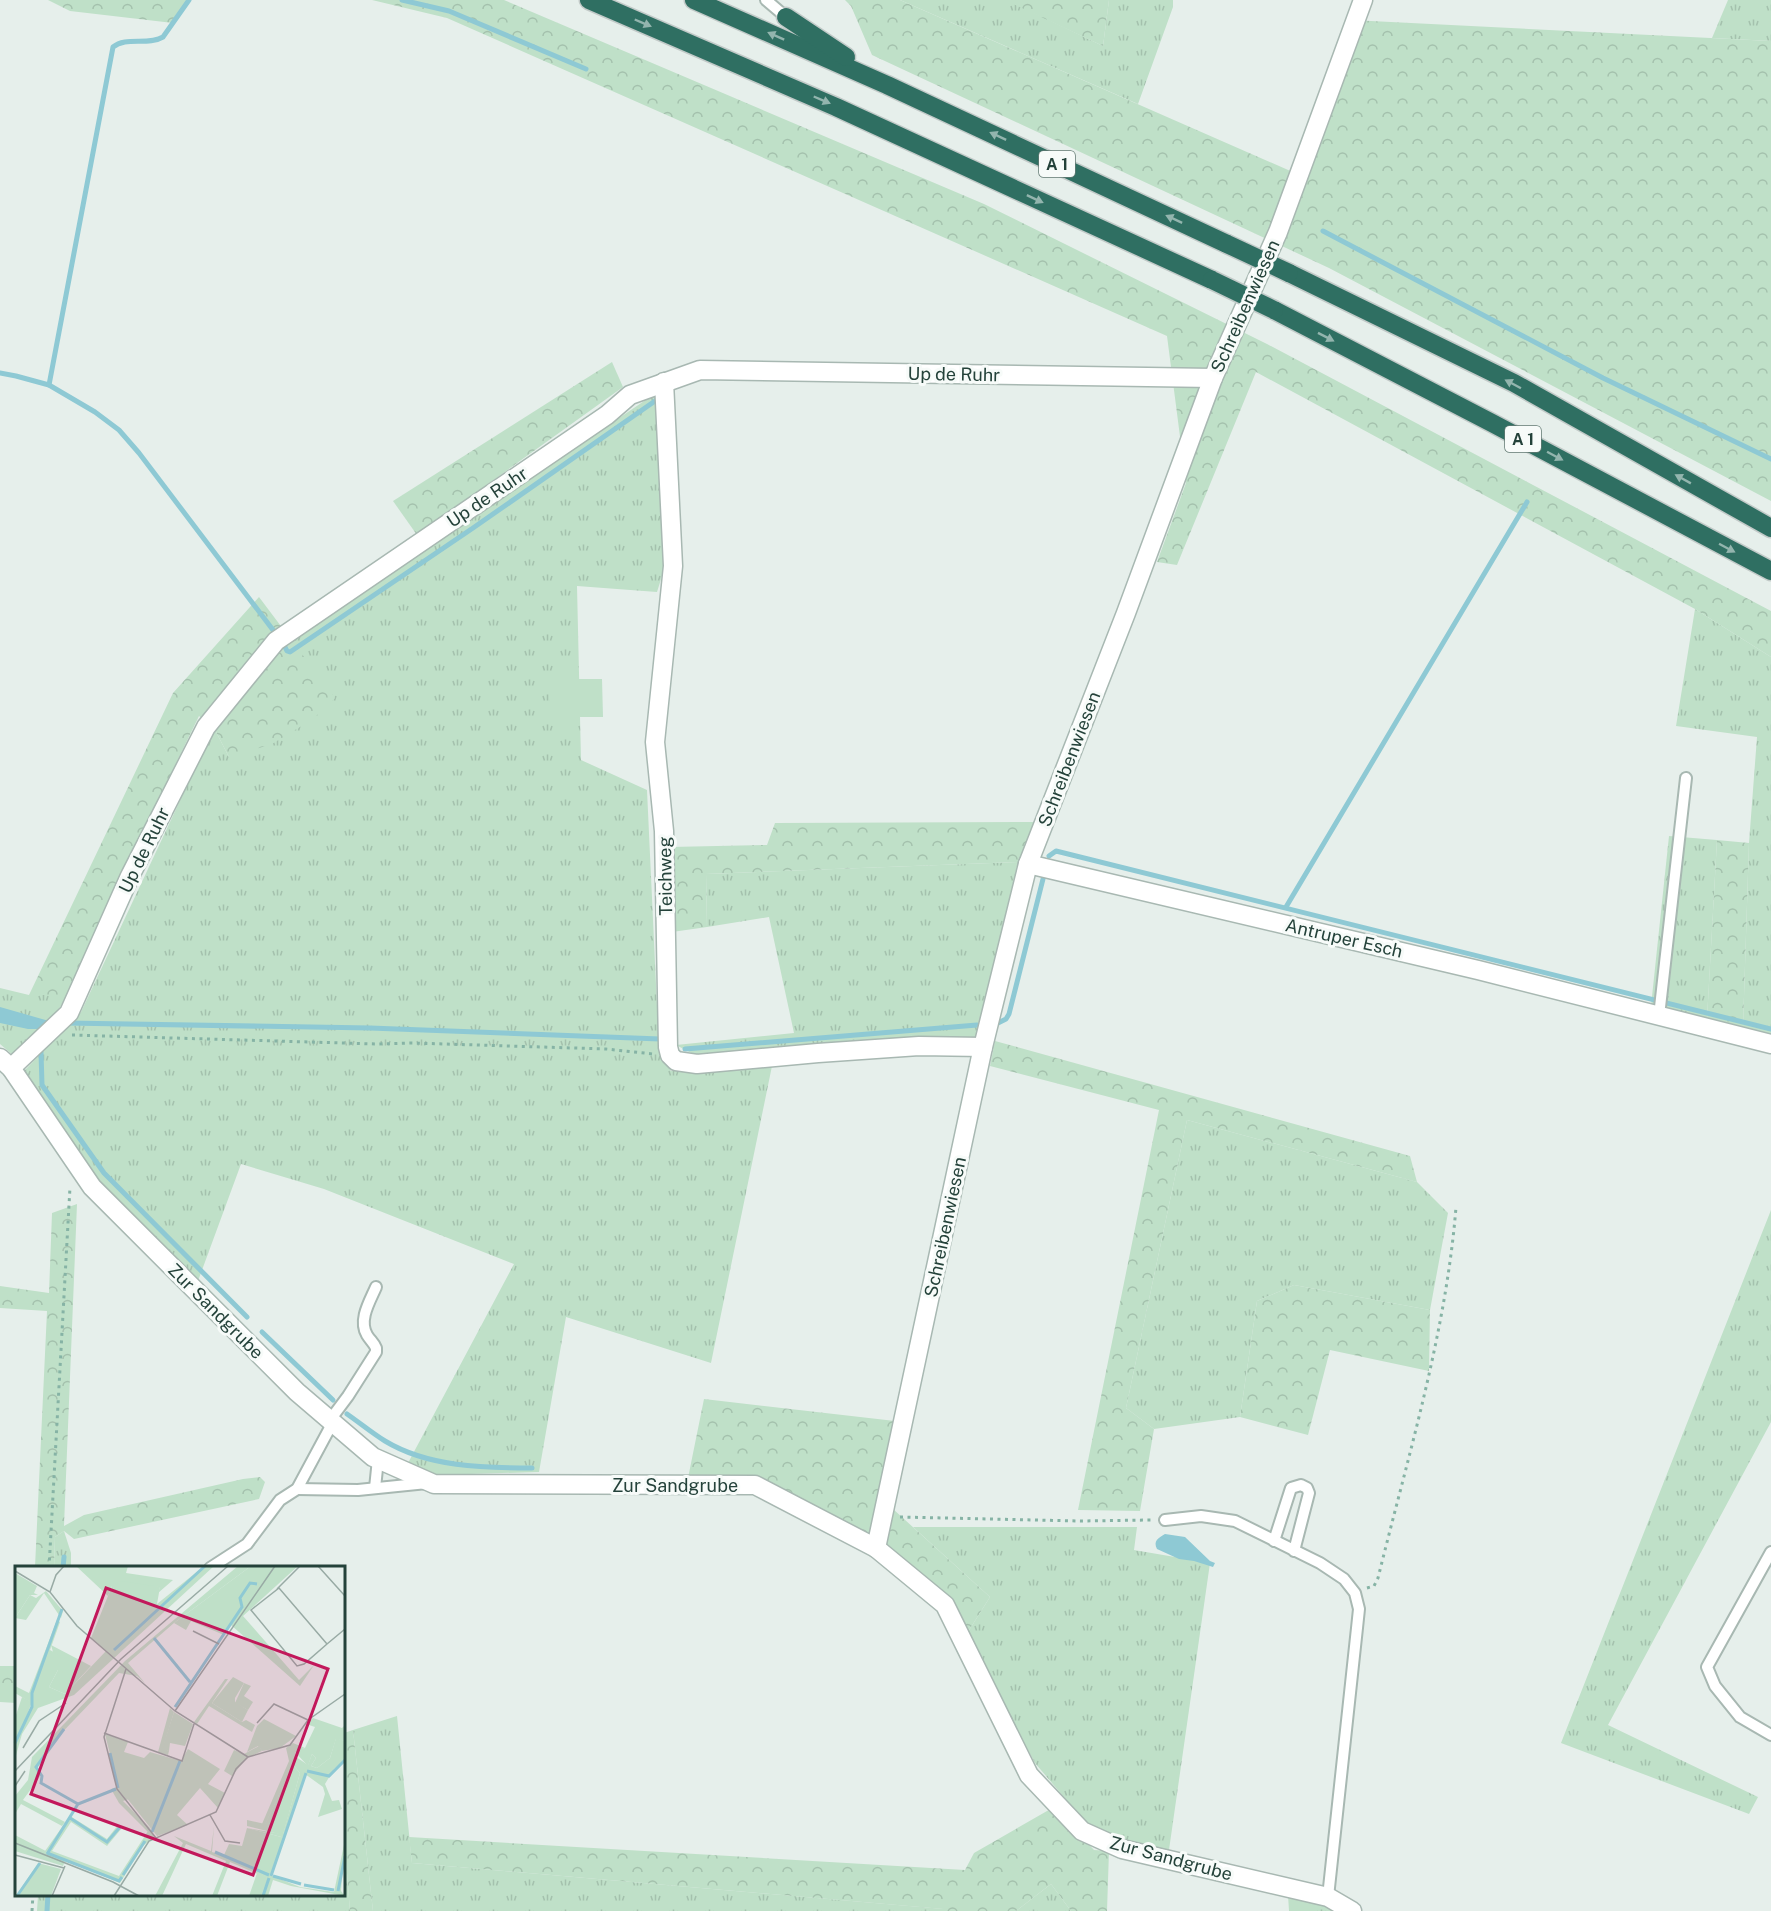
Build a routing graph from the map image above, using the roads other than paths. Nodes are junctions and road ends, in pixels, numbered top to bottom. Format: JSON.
{"nodes":[{"id":1,"x":589,"y":0,"type":"edge"},
{"id":2,"x":694,"y":0,"type":"edge"},
{"id":3,"x":766,"y":0,"type":"edge"},
{"id":4,"x":1363,"y":0,"type":"edge"},
{"id":5,"x":786,"y":17,"type":"joint"},
{"id":6,"x":887,"y":85,"type":"junction"},
{"id":7,"x":1213,"y":378,"type":"junction"},
{"id":8,"x":664,"y":382,"type":"junction"},
{"id":9,"x":1771,"y":528,"type":"edge"},
{"id":10,"x":1771,"y":571,"type":"edge"},
{"id":11,"x":1686,"y":778,"type":"dead end"},
{"id":12,"x":1028,"y":864,"type":"junction"},
{"id":13,"x":1659,"y":1016,"type":"junction"},
{"id":14,"x":1771,"y":1044,"type":"edge"},
{"id":15,"x":983,"y":1047,"type":"junction"},
{"id":16,"x":6,"y":1063,"type":"edge"},
{"id":17,"x":376,"y":1287,"type":"dead end"},
{"id":18,"x":331,"y":1421,"type":"junction"},
{"id":19,"x":378,"y":1460,"type":"junction"},
{"id":20,"x":430,"y":1482,"type":"junction"},
{"id":21,"x":375,"y":1488,"type":"junction"},
{"id":22,"x":297,"y":1489,"type":"junction"},
{"id":23,"x":1165,"y":1520,"type":"road end"},
{"id":24,"x":1274,"y":1541,"type":"junction"},
{"id":25,"x":876,"y":1548,"type":"junction"},
{"id":26,"x":1294,"y":1551,"type":"junction"},
{"id":27,"x":1771,"y":1552,"type":"edge"},
{"id":28,"x":213,"y":1566,"type":"edge"},
{"id":29,"x":1771,"y":1735,"type":"edge"},
{"id":30,"x":1328,"y":1897,"type":"junction"},
{"id":31,"x":1352,"y":1911,"type":"edge"}],
"edges":[{"from":1,"to":10,"type":"highway","number":"A 1","one_way":true,"bridge":true},
{"from":6,"to":2,"type":"highway","number":"A 1","one_way":true},
{"from":3,"to":5,"type":"lane"},
{"from":4,"to":7,"type":"street","name":"Schreibenwiesen"},
{"from":5,"to":6,"type":"highway"},
{"from":9,"to":6,"type":"highway","number":"A 1","one_way":true,"bridge":true},
{"from":7,"to":8,"type":"street","name":"Up de Ruhr"},
{"from":7,"to":12,"type":"street","name":"Schreibenwiesen"},
{"from":8,"to":15,"type":"street","name":"Teichweg"},
{"from":8,"to":16,"type":"street","name":"Up de Ruhr"},
{"from":11,"to":13,"type":"lane"},
{"from":12,"to":13,"type":"street","name":"Antruper Esch"},
{"from":12,"to":15,"type":"street","name":"Schreibenwiesen"},
{"from":13,"to":14,"type":"street","name":"Antruper Esch"},
{"from":15,"to":25,"type":"street","name":"Schreibenwiesen"},
{"from":16,"to":18,"type":"street","name":"Zur Sandgrube"},
{"from":17,"to":18,"type":"lane"},
{"from":18,"to":19,"type":"street","name":"Zur Sandgrube"},
{"from":18,"to":22,"type":"lane"},
{"from":19,"to":20,"type":"street","name":"Zur Sandgrube"},
{"from":19,"to":21,"type":"lane"},
{"from":20,"to":21,"type":"lane"},
{"from":20,"to":25,"type":"street","name":"Zur Sandgrube"},
{"from":21,"to":22,"type":"lane"},
{"from":22,"to":28,"type":"lane"},
{"from":23,"to":24,"type":"lane"},
{"from":24,"to":26,"type":"lane"},
{"from":24,"to":26,"type":"lane"},
{"from":25,"to":30,"type":"street","name":"Zur Sandgrube"},
{"from":26,"to":30,"type":"lane"},
{"from":27,"to":29,"type":"lane"},
{"from":30,"to":31,"type":"street","name":"Zur Sandgrube"}]}
